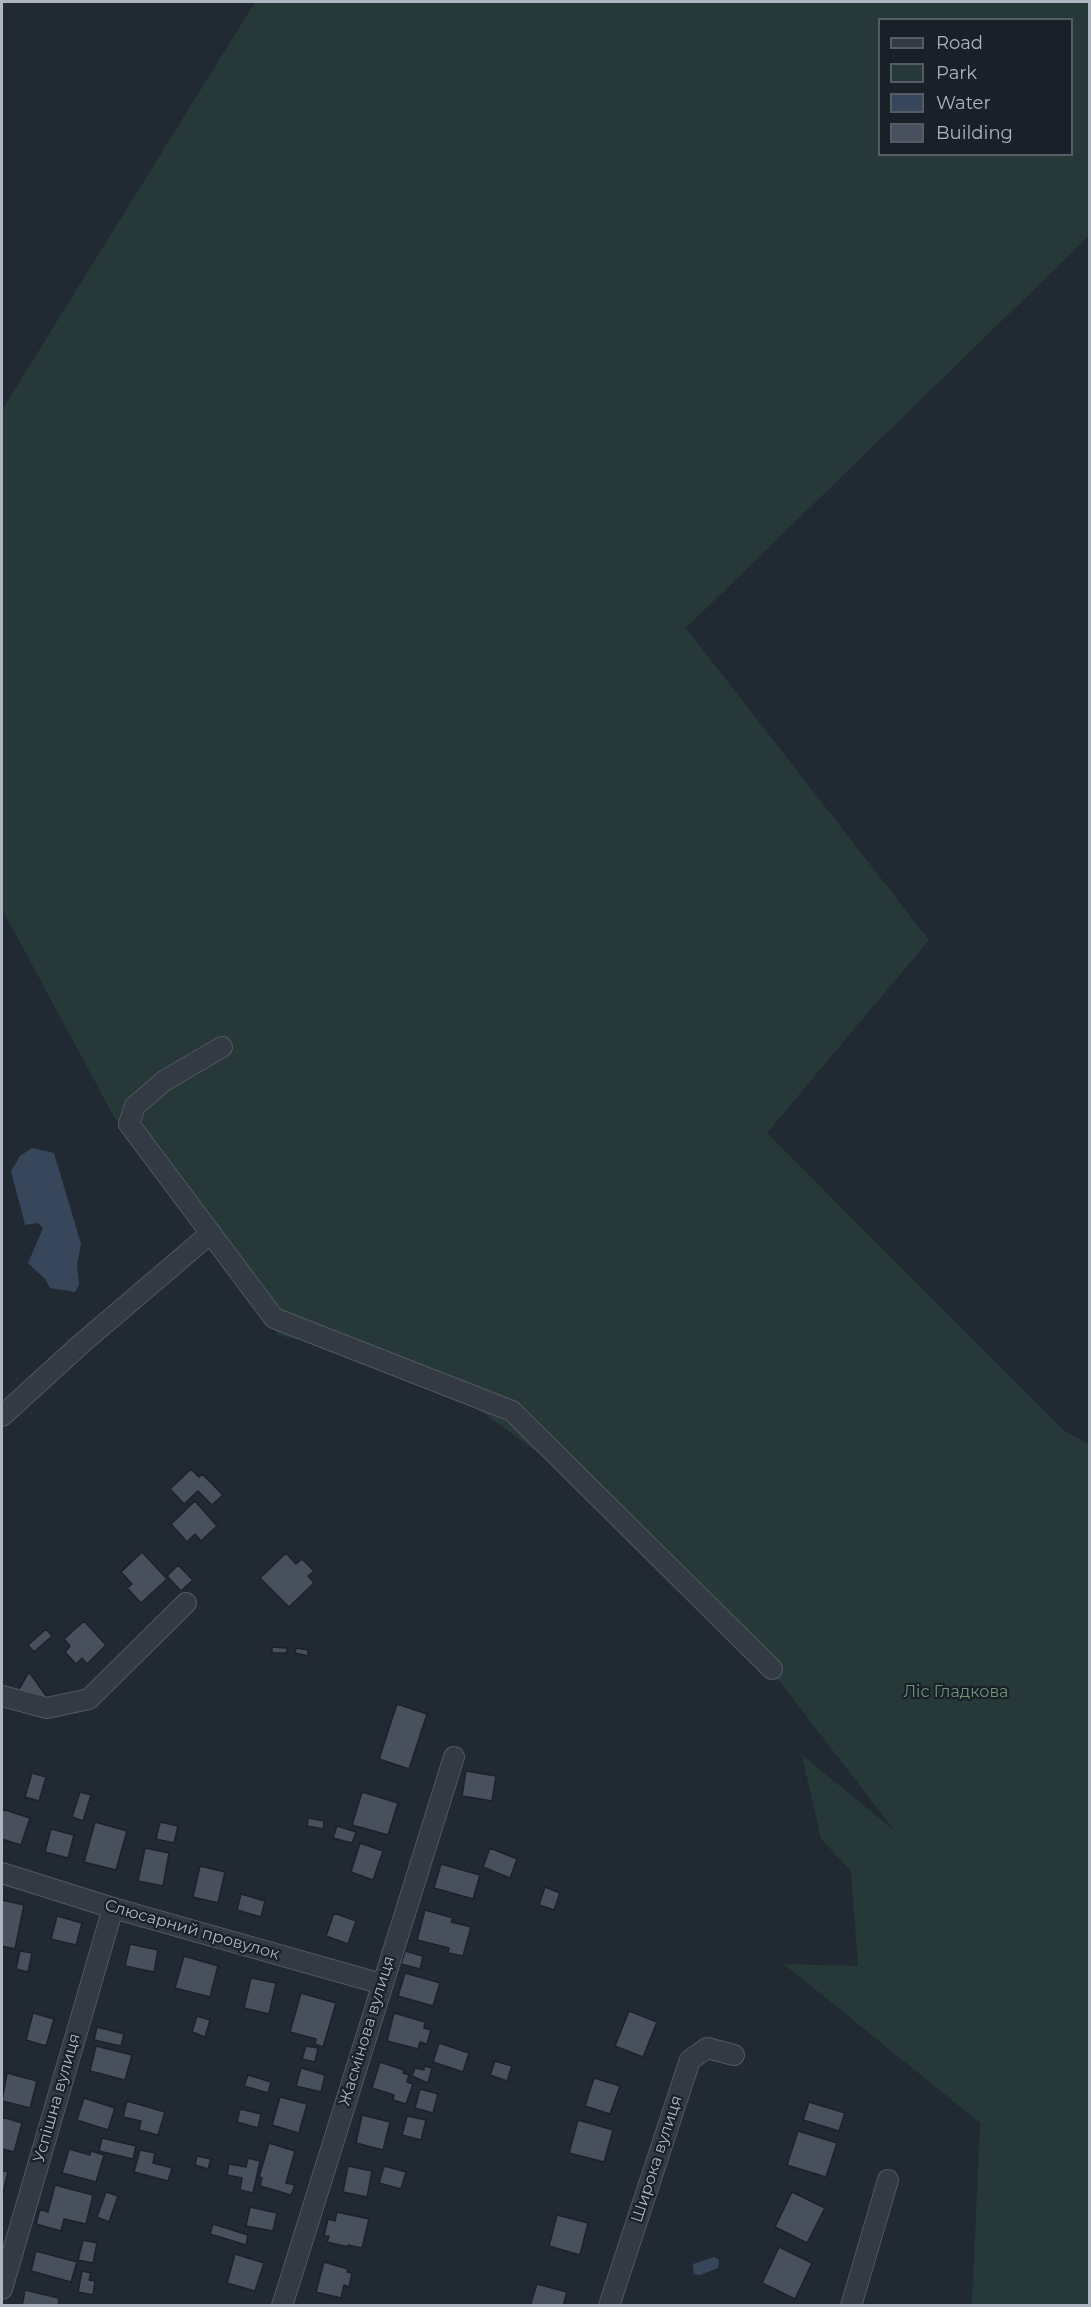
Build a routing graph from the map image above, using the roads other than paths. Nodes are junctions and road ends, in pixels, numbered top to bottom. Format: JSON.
{"nodes":[{"id":1,"x":222,"y":1047,"type":"dead end"},
{"id":2,"x":211,"y":1233,"type":"junction"},
{"id":3,"x":2,"y":1416,"type":"edge"},
{"id":4,"x":186,"y":1603,"type":"dead end"},
{"id":5,"x":772,"y":1669,"type":"dead end"},
{"id":6,"x":2,"y":1696,"type":"edge"},
{"id":7,"x":454,"y":1757,"type":"dead end"},
{"id":8,"x":2,"y":1874,"type":"edge"},
{"id":9,"x":113,"y":1908,"type":"junction"},
{"id":10,"x":382,"y":1984,"type":"junction"},
{"id":11,"x":734,"y":2055,"type":"dead end"},
{"id":12,"x":888,"y":2180,"type":"dead end"},
{"id":13,"x":2,"y":2289,"type":"edge"},
{"id":14,"x":282,"y":2306,"type":"edge"},
{"id":15,"x":609,"y":2306,"type":"edge"},
{"id":16,"x":851,"y":2306,"type":"edge"}],
"edges":[{"from":1,"to":2,"type":"street"},
{"from":2,"to":3,"type":"street"},
{"from":2,"to":5,"type":"street"},
{"from":4,"to":6,"type":"street"},
{"from":7,"to":10,"type":"street","name":"Жасмінова вулиця"},
{"from":8,"to":9,"type":"street","name":"Слюсарний провулок"},
{"from":9,"to":10,"type":"street","name":"Слюсарний провулок"},
{"from":9,"to":13,"type":"street","name":"Успішна вулиця"},
{"from":10,"to":14,"type":"street","name":"Жасмінова вулиця"},
{"from":11,"to":15,"type":"street","name":"Широка вулиця"},
{"from":12,"to":16,"type":"street"}]}
